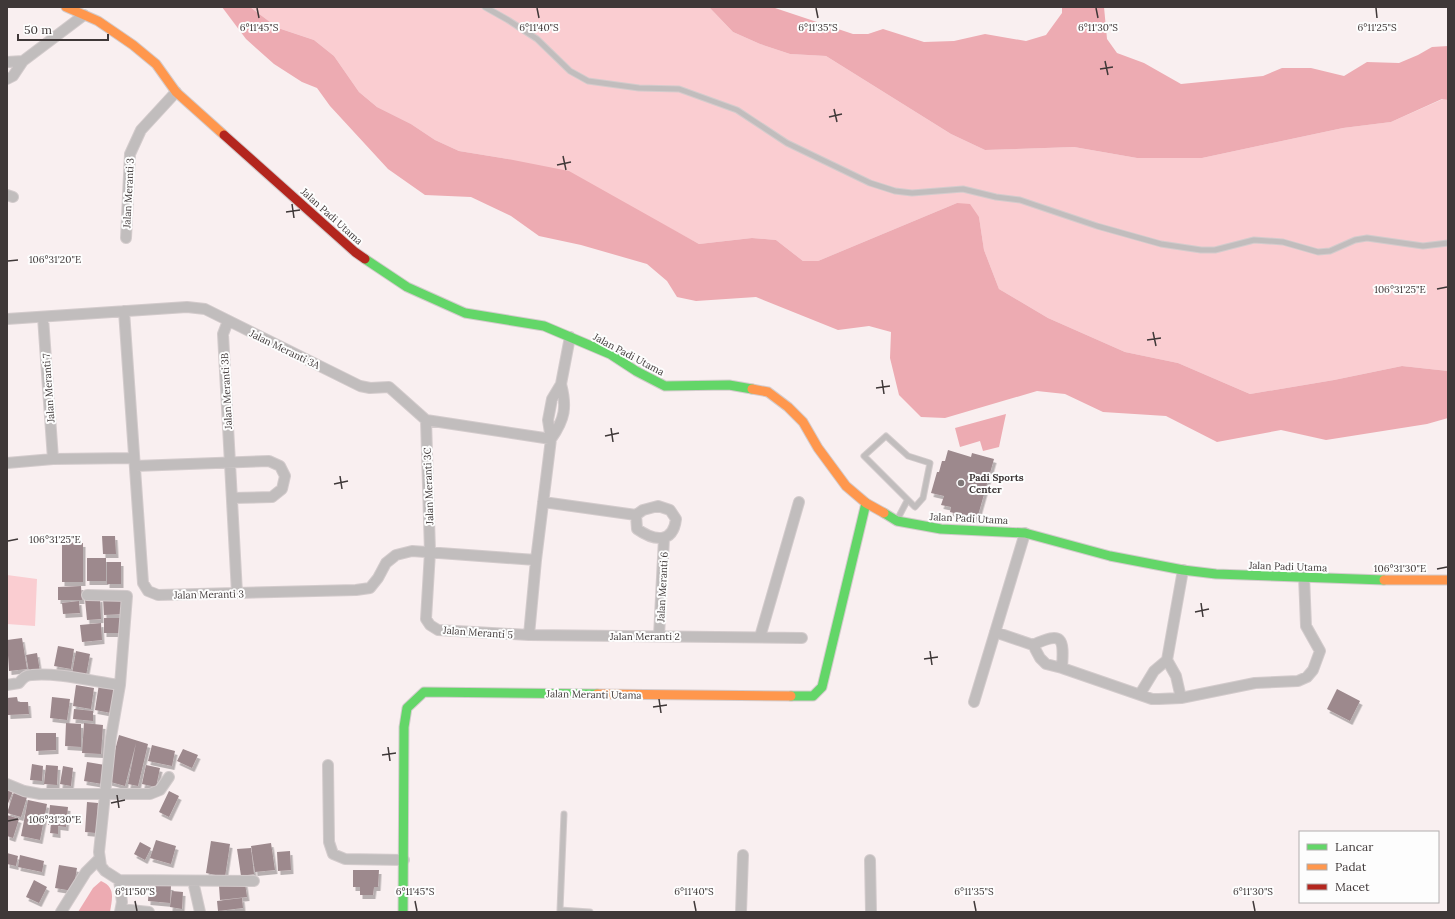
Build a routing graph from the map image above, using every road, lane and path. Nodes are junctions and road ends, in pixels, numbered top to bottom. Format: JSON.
{"nodes":[{"id":1,"x":66,"y":7,"type":"edge"},
{"id":2,"x":485,"y":7,"type":"edge"},
{"id":3,"x":84,"y":15,"type":"junction"},
{"id":4,"x":23,"y":60,"type":"junction"},
{"id":5,"x":7,"y":62,"type":"edge"},
{"id":6,"x":7,"y":79,"type":"edge"},
{"id":7,"x":176,"y":92,"type":"junction"},
{"id":8,"x":126,"y":238,"type":"dead end"},
{"id":9,"x":1448,"y":243,"type":"edge"},
{"id":10,"x":124,"y":311,"type":"junction"},
{"id":11,"x":42,"y":316,"type":"junction"},
{"id":12,"x":7,"y":319,"type":"edge"},
{"id":13,"x":228,"y":321,"type":"junction"},
{"id":14,"x":570,"y":337,"type":"junction"},
{"id":15,"x":426,"y":420,"type":"junction"},
{"id":16,"x":551,"y":439,"type":"junction"},
{"id":17,"x":53,"y":459,"type":"junction"},
{"id":18,"x":135,"y":462,"type":"junction"},
{"id":19,"x":230,"y":462,"type":"junction"},
{"id":20,"x":7,"y":463,"type":"edge"},
{"id":21,"x":232,"y":498,"type":"junction"},
{"id":22,"x":907,"y":501,"type":"junction"},
{"id":23,"x":543,"y":502,"type":"junction"},
{"id":24,"x":799,"y":502,"type":"dead end"},
{"id":25,"x":866,"y":503,"type":"junction"},
{"id":26,"x":636,"y":516,"type":"junction"},
{"id":27,"x":896,"y":521,"type":"junction"},
{"id":28,"x":1025,"y":533,"type":"junction"},
{"id":29,"x":664,"y":538,"type":"junction"},
{"id":30,"x":430,"y":552,"type":"junction"},
{"id":31,"x":536,"y":560,"type":"junction"},
{"id":32,"x":1183,"y":570,"type":"junction"},
{"id":33,"x":1304,"y":576,"type":"junction"},
{"id":34,"x":1448,"y":580,"type":"edge"},
{"id":35,"x":237,"y":593,"type":"junction"},
{"id":36,"x":87,"y":595,"type":"dead end"},
{"id":37,"x":995,"y":632,"type":"junction"},
{"id":38,"x":529,"y":635,"type":"junction"},
{"id":39,"x":659,"y":636,"type":"junction"},
{"id":40,"x":760,"y":637,"type":"junction"},
{"id":41,"x":802,"y":638,"type":"dead end"},
{"id":42,"x":1033,"y":645,"type":"junction"},
{"id":43,"x":1167,"y":660,"type":"junction"},
{"id":44,"x":1062,"y":668,"type":"junction"},
{"id":45,"x":7,"y":684,"type":"edge"},
{"id":46,"x":120,"y":685,"type":"junction"},
{"id":47,"x":1140,"y":694,"type":"junction"},
{"id":48,"x":1181,"y":698,"type":"junction"},
{"id":49,"x":974,"y":702,"type":"dead end"},
{"id":50,"x":328,"y":765,"type":"dead end"},
{"id":51,"x":169,"y":777,"type":"dead end"},
{"id":52,"x":7,"y":784,"type":"edge"},
{"id":53,"x":105,"y":795,"type":"junction"},
{"id":54,"x":564,"y":814,"type":"dead end"},
{"id":55,"x":743,"y":855,"type":"dead end"},
{"id":56,"x":99,"y":859,"type":"junction"},
{"id":57,"x":404,"y":860,"type":"junction"},
{"id":58,"x":870,"y":860,"type":"dead end"},
{"id":59,"x":119,"y":880,"type":"junction"},
{"id":60,"x":193,"y":881,"type":"junction"},
{"id":61,"x":254,"y":881,"type":"dead end"},
{"id":62,"x":121,"y":911,"type":"edge"},
{"id":63,"x":560,"y":911,"type":"edge"},
{"id":64,"x":61,"y":912,"type":"edge"},
{"id":65,"x":149,"y":912,"type":"edge"},
{"id":66,"x":200,"y":912,"type":"edge"},
{"id":67,"x":403,"y":912,"type":"edge"},
{"id":68,"x":590,"y":912,"type":"edge"},
{"id":69,"x":741,"y":912,"type":"edge"},
{"id":70,"x":871,"y":912,"type":"edge"}],
"edges":[{"from":1,"to":3,"type":"street","name":"Jalan Padi Utama"},
{"from":2,"to":9,"type":"lane"},
{"from":3,"to":4,"type":"street"},
{"from":3,"to":7,"type":"street","name":"Jalan Padi Utama"},
{"from":4,"to":5,"type":"street"},
{"from":4,"to":6,"type":"street"},
{"from":7,"to":8,"type":"street","name":"Jalan Meranti 3"},
{"from":7,"to":14,"type":"street","name":"Jalan Padi Utama"},
{"from":10,"to":11,"type":"street","name":"Jalan Meranti 3A"},
{"from":10,"to":13,"type":"street","name":"Jalan Meranti 3A"},
{"from":10,"to":18,"type":"street","name":"Jalan Meranti 3"},
{"from":11,"to":12,"type":"street","name":"Jalan Meranti 3A"},
{"from":11,"to":17,"type":"street","name":"Jalan Meranti 7"},
{"from":13,"to":15,"type":"street","name":"Jalan Meranti 3A"},
{"from":13,"to":19,"type":"street","name":"Jalan Meranti 3B"},
{"from":14,"to":16,"type":"street"},
{"from":14,"to":25,"type":"street","name":"Jalan Padi Utama"},
{"from":15,"to":16,"type":"street"},
{"from":15,"to":30,"type":"street","name":"Jalan Meranti 3C"},
{"from":16,"to":23,"type":"street"},
{"from":17,"to":18,"type":"street"},
{"from":17,"to":20,"type":"street"},
{"from":18,"to":19,"type":"street"},
{"from":18,"to":35,"type":"street","name":"Jalan Meranti 3"},
{"from":19,"to":21,"type":"street","name":"Jalan Meranti 3B"},
{"from":19,"to":21,"type":"street"},
{"from":21,"to":35,"type":"street","name":"Jalan Meranti 3B"},
{"from":22,"to":22,"type":"lane"},
{"from":22,"to":27,"type":"lane"},
{"from":23,"to":26,"type":"street"},
{"from":23,"to":31,"type":"street"},
{"from":24,"to":40,"type":"street"},
{"from":25,"to":27,"type":"street","name":"Jalan Padi Utama"},
{"from":25,"to":57,"type":"street","name":"Jalan Meranti Utama"},
{"from":26,"to":29,"type":"street","name":"Jalan Meranti 6"},
{"from":26,"to":29,"type":"street","name":"Jalan Meranti 6"},
{"from":27,"to":28,"type":"street","name":"Jalan Padi Utama"},
{"from":28,"to":32,"type":"street","name":"Jalan Padi Utama"},
{"from":28,"to":37,"type":"street"},
{"from":29,"to":39,"type":"street","name":"Jalan Meranti 6"},
{"from":30,"to":31,"type":"street","name":"Jalan Meranti 3"},
{"from":30,"to":35,"type":"street","name":"Jalan Meranti 3"},
{"from":30,"to":38,"type":"street","name":"Jalan Meranti 5"},
{"from":31,"to":38,"type":"street"},
{"from":32,"to":33,"type":"street","name":"Jalan Padi Utama"},
{"from":32,"to":43,"type":"street"},
{"from":33,"to":34,"type":"street","name":"Jalan Padi Utama"},
{"from":33,"to":48,"type":"street"},
{"from":36,"to":46,"type":"street"},
{"from":37,"to":42,"type":"street"},
{"from":37,"to":49,"type":"street"},
{"from":38,"to":39,"type":"street","name":"Jalan Meranti 2"},
{"from":39,"to":40,"type":"street","name":"Jalan Meranti 2"},
{"from":40,"to":41,"type":"street","name":"Jalan Meranti 2"},
{"from":42,"to":44,"type":"street"},
{"from":42,"to":44,"type":"street"},
{"from":43,"to":47,"type":"street"},
{"from":43,"to":48,"type":"street"},
{"from":44,"to":47,"type":"street"},
{"from":45,"to":46,"type":"street"},
{"from":46,"to":53,"type":"street"},
{"from":47,"to":48,"type":"street"},
{"from":50,"to":57,"type":"street"},
{"from":51,"to":53,"type":"street"},
{"from":52,"to":53,"type":"street"},
{"from":53,"to":56,"type":"street"},
{"from":54,"to":63,"type":"lane"},
{"from":55,"to":69,"type":"street"},
{"from":56,"to":59,"type":"street"},
{"from":56,"to":64,"type":"street"},
{"from":57,"to":67,"type":"street","name":"Jalan Meranti Utama"},
{"from":58,"to":70,"type":"street"},
{"from":59,"to":60,"type":"street"},
{"from":59,"to":62,"type":"street"},
{"from":60,"to":61,"type":"street"},
{"from":60,"to":66,"type":"street"},
{"from":62,"to":65,"type":"street"},
{"from":63,"to":68,"type":"lane"}]}
